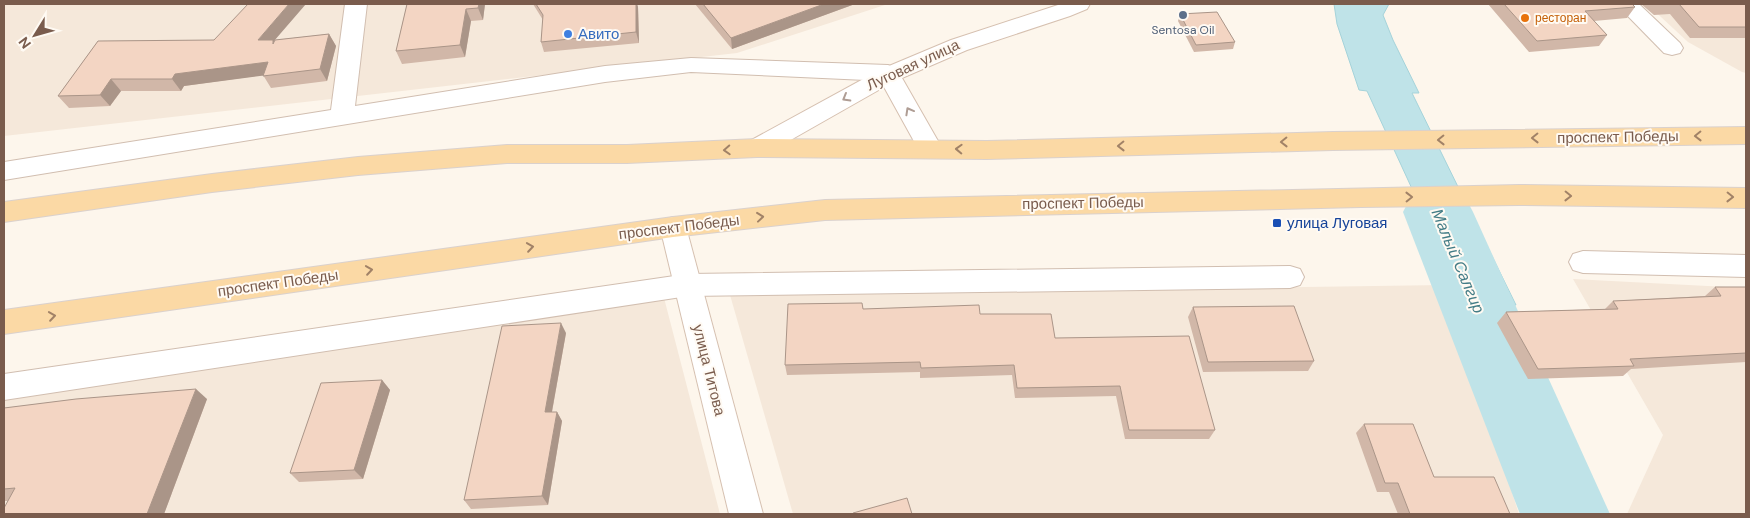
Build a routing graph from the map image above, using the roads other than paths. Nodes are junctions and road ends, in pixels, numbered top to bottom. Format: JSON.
{"nodes":[{"id":1,"x":356,"y":4,"type":"edge"},
{"id":2,"x":1079,"y":4,"type":"edge"},
{"id":3,"x":1628,"y":4,"type":"edge"},
{"id":4,"x":1672,"y":48,"type":"dead end"},
{"id":5,"x":888,"y":74,"type":"junction"},
{"id":6,"x":342,"y":116,"type":"junction"},
{"id":7,"x":1746,"y":136,"type":"edge"},
{"id":8,"x":757,"y":148,"type":"junction"},
{"id":9,"x":930,"y":148,"type":"junction"},
{"id":10,"x":4,"y":171,"type":"edge"},
{"id":11,"x":1746,"y":198,"type":"edge"},
{"id":12,"x":4,"y":212,"type":"edge"},
{"id":13,"x":673,"y":227,"type":"junction"},
{"id":14,"x":1583,"y":262,"type":"dead end"},
{"id":15,"x":1746,"y":266,"type":"edge"},
{"id":16,"x":1290,"y":277,"type":"dead end"},
{"id":17,"x":688,"y":285,"type":"junction"},
{"id":18,"x":4,"y":322,"type":"edge"},
{"id":19,"x":4,"y":387,"type":"edge"},
{"id":20,"x":746,"y":514,"type":"edge"}],
"edges":[{"from":1,"to":6,"type":"street"},
{"from":2,"to":5,"type":"street","name":"Луговая улица"},
{"from":3,"to":4,"type":"street"},
{"from":5,"to":6,"type":"street"},
{"from":5,"to":8,"type":"street","name":"Луговая улица","one_way":true},
{"from":9,"to":5,"type":"street","one_way":true},
{"from":6,"to":10,"type":"street"},
{"from":7,"to":9,"type":"main road","name":"проспект Победы","one_way":true},
{"from":8,"to":9,"type":"main road"},
{"from":8,"to":12,"type":"main road","one_way":true},
{"from":13,"to":11,"type":"main road","name":"проспект Победы","one_way":true},
{"from":13,"to":17,"type":"street","name":"улица Титова"},
{"from":18,"to":13,"type":"main road","name":"проспект Победы","one_way":true},
{"from":14,"to":15,"type":"street"},
{"from":16,"to":17,"type":"street"},
{"from":17,"to":19,"type":"street"},
{"from":17,"to":20,"type":"street","name":"улица Титова"}]}
